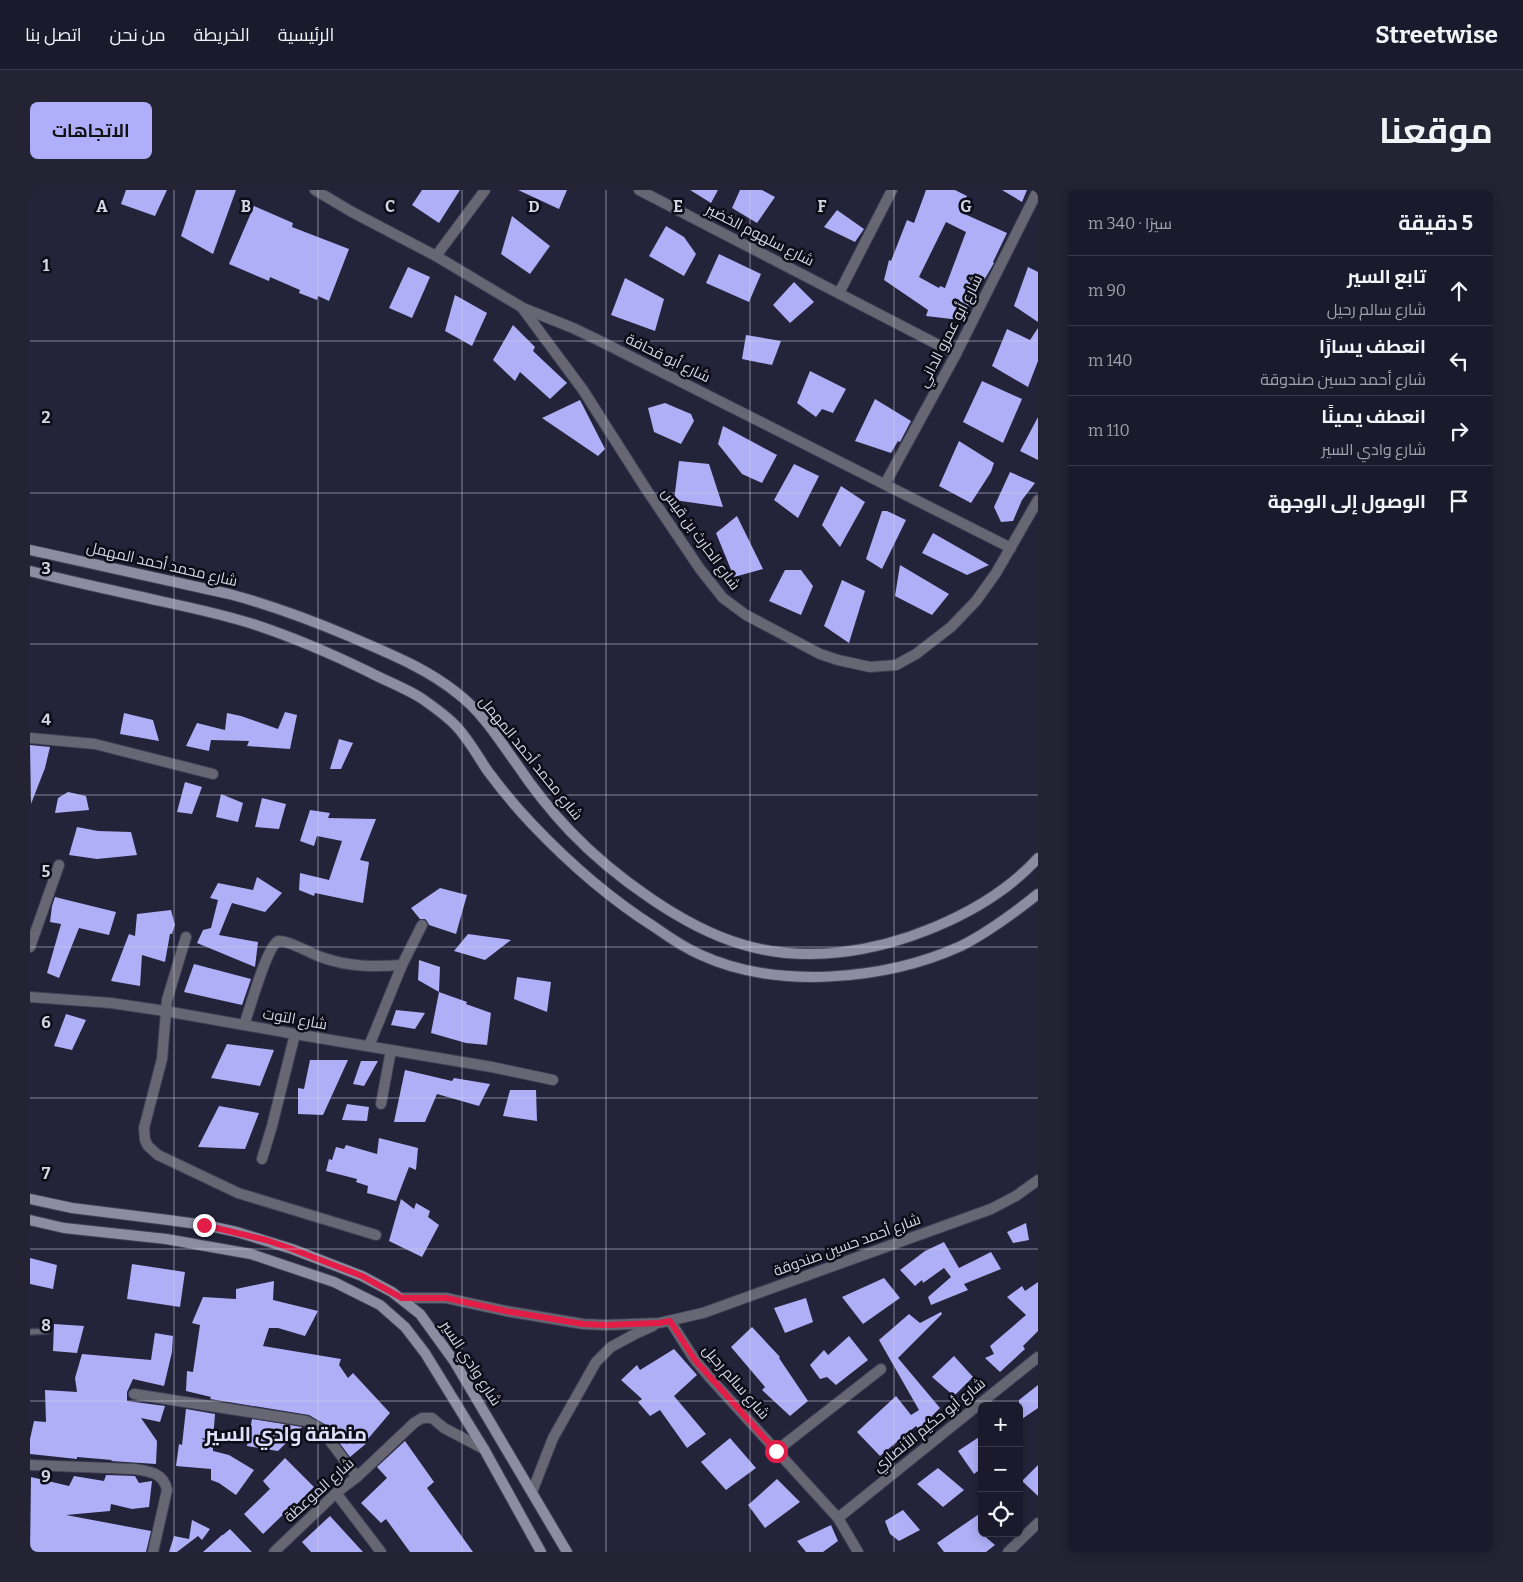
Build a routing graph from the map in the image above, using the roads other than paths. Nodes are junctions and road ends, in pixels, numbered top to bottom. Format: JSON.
{"nodes":[{"id":1,"x":315,"y":190,"type":"edge"},
{"id":2,"x":485,"y":190,"type":"edge"},
{"id":3,"x":639,"y":190,"type":"edge"},
{"id":4,"x":892,"y":190,"type":"edge"},
{"id":5,"x":1038,"y":190,"type":"edge"},
{"id":6,"x":436,"y":256,"type":"junction"},
{"id":7,"x":839,"y":293,"type":"junction"},
{"id":8,"x":523,"y":308,"type":"junction"},
{"id":9,"x":956,"y":354,"type":"junction"},
{"id":10,"x":885,"y":484,"type":"junction"},
{"id":11,"x":1038,"y":500,"type":"edge"},
{"id":12,"x":1011,"y":548,"type":"junction"},
{"id":13,"x":30,"y":550,"type":"edge"},
{"id":14,"x":30,"y":571,"type":"edge"},
{"id":15,"x":30,"y":738,"type":"edge"},
{"id":16,"x":213,"y":774,"type":"dead end"},
{"id":17,"x":1038,"y":858,"type":"edge"},
{"id":18,"x":59,"y":865,"type":"dead end"},
{"id":19,"x":1038,"y":894,"type":"edge"},
{"id":20,"x":422,"y":925,"type":"dead end"},
{"id":21,"x":186,"y":937,"type":"dead end"},
{"id":22,"x":30,"y":947,"type":"edge"},
{"id":23,"x":402,"y":965,"type":"junction"},
{"id":24,"x":30,"y":997,"type":"edge"},
{"id":25,"x":165,"y":1011,"type":"junction"},
{"id":26,"x":244,"y":1025,"type":"junction"},
{"id":27,"x":295,"y":1034,"type":"junction"},
{"id":28,"x":369,"y":1046,"type":"junction"},
{"id":29,"x":390,"y":1050,"type":"junction"},
{"id":30,"x":553,"y":1080,"type":"dead end"},
{"id":31,"x":381,"y":1104,"type":"dead end"},
{"id":32,"x":262,"y":1159,"type":"dead end"},
{"id":33,"x":1038,"y":1180,"type":"edge"},
{"id":34,"x":30,"y":1199,"type":"edge"},
{"id":35,"x":30,"y":1220,"type":"edge"},
{"id":36,"x":376,"y":1235,"type":"dead end"},
{"id":37,"x":402,"y":1298,"type":"junction"},
{"id":38,"x":390,"y":1312,"type":"junction"},
{"id":39,"x":670,"y":1321,"type":"junction"},
{"id":40,"x":659,"y":1323,"type":"junction"},
{"id":41,"x":46,"y":1331,"type":"dead end"},
{"id":42,"x":30,"y":1332,"type":"edge"},
{"id":43,"x":1038,"y":1356,"type":"edge"},
{"id":44,"x":881,"y":1369,"type":"dead end"},
{"id":45,"x":134,"y":1394,"type":"dead end"},
{"id":46,"x":484,"y":1449,"type":"junction"},
{"id":47,"x":776,"y":1451,"type":"junction"},
{"id":48,"x":30,"y":1465,"type":"edge"},
{"id":49,"x":356,"y":1477,"type":"junction"},
{"id":50,"x":532,"y":1492,"type":"junction"},
{"id":51,"x":336,"y":1493,"type":"junction"},
{"id":52,"x":838,"y":1518,"type":"junction"},
{"id":53,"x":1038,"y":1523,"type":"edge"},
{"id":54,"x":153,"y":1552,"type":"edge"},
{"id":55,"x":274,"y":1552,"type":"edge"},
{"id":56,"x":381,"y":1552,"type":"edge"},
{"id":57,"x":541,"y":1552,"type":"edge"},
{"id":58,"x":567,"y":1552,"type":"edge"},
{"id":59,"x":858,"y":1552,"type":"edge"},
{"id":60,"x":1008,"y":1552,"type":"edge"}],
"edges":[{"from":1,"to":6,"type":"street","name":"شارع أبو قحافة"},
{"from":2,"to":6,"type":"street"},
{"from":3,"to":7,"type":"street","name":"شارع سلهوم الخضير"},
{"from":4,"to":7,"type":"street"},
{"from":5,"to":9,"type":"street","name":"شارع أبو عمرو الداني"},
{"from":6,"to":8,"type":"street","name":"شارع أبو قحافة"},
{"from":7,"to":9,"type":"street","name":"شارع سلهوم الخضير"},
{"from":8,"to":10,"type":"street","name":"شارع أبو قحافة"},
{"from":8,"to":12,"type":"street","name":"شارع الحارث بن قيس"},
{"from":9,"to":10,"type":"street","name":"شارع أبو عمرو الداني"},
{"from":10,"to":12,"type":"street","name":"شارع أبو قحافة"},
{"from":11,"to":12,"type":"street","name":"شارع الحارث بن قيس"},
{"from":13,"to":17,"type":"main road","name":"شارع محمد أحمد المهمل"},
{"from":14,"to":19,"type":"main road"},
{"from":15,"to":16,"type":"street"},
{"from":18,"to":22,"type":"street"},
{"from":20,"to":23,"type":"street"},
{"from":21,"to":25,"type":"street"},
{"from":23,"to":26,"type":"street"},
{"from":23,"to":28,"type":"street"},
{"from":24,"to":25,"type":"street","name":"شارع التوت"},
{"from":25,"to":26,"type":"street","name":"شارع التوت"},
{"from":25,"to":36,"type":"street"},
{"from":26,"to":27,"type":"street","name":"شارع التوت"},
{"from":27,"to":28,"type":"street","name":"شارع التوت"},
{"from":27,"to":32,"type":"street"},
{"from":28,"to":29,"type":"street","name":"شارع التوت"},
{"from":29,"to":30,"type":"street","name":"شارع التوت"},
{"from":29,"to":31,"type":"street"},
{"from":33,"to":39,"type":"street","name":"شارع أحمد حسين صندوقة"},
{"from":34,"to":37,"type":"main road","name":"شارع وادي السير"},
{"from":35,"to":38,"type":"main road"},
{"from":37,"to":38,"type":"main road"},
{"from":37,"to":40,"type":"street","name":"شارع أحمد حسين صندوقة"},
{"from":37,"to":50,"type":"main road","name":"شارع وادي السير"},
{"from":38,"to":46,"type":"main road"},
{"from":39,"to":40,"type":"street","name":"شارع أحمد حسين صندوقة"},
{"from":39,"to":47,"type":"street","name":"شارع سالم رحيل"},
{"from":40,"to":50,"type":"street","name":"شارع أحمد حسين صندوقة"},
{"from":41,"to":42,"type":"lane"},
{"from":43,"to":52,"type":"street","name":"شارع أبو حكيم الأنصاري"},
{"from":44,"to":47,"type":"street"},
{"from":45,"to":49,"type":"street"},
{"from":46,"to":49,"type":"street","name":"شارع الموعظة"},
{"from":46,"to":57,"type":"main road"},
{"from":47,"to":52,"type":"street","name":"شارع سالم رحيل"},
{"from":48,"to":54,"type":"street"},
{"from":49,"to":51,"type":"street","name":"شارع الموعظة"},
{"from":50,"to":58,"type":"main road","name":"شارع وادي السير"},
{"from":51,"to":55,"type":"street","name":"شارع الموعظة"},
{"from":51,"to":56,"type":"street"},
{"from":52,"to":59,"type":"street","name":"شارع سالم رحيل"},
{"from":53,"to":60,"type":"street"}]}
